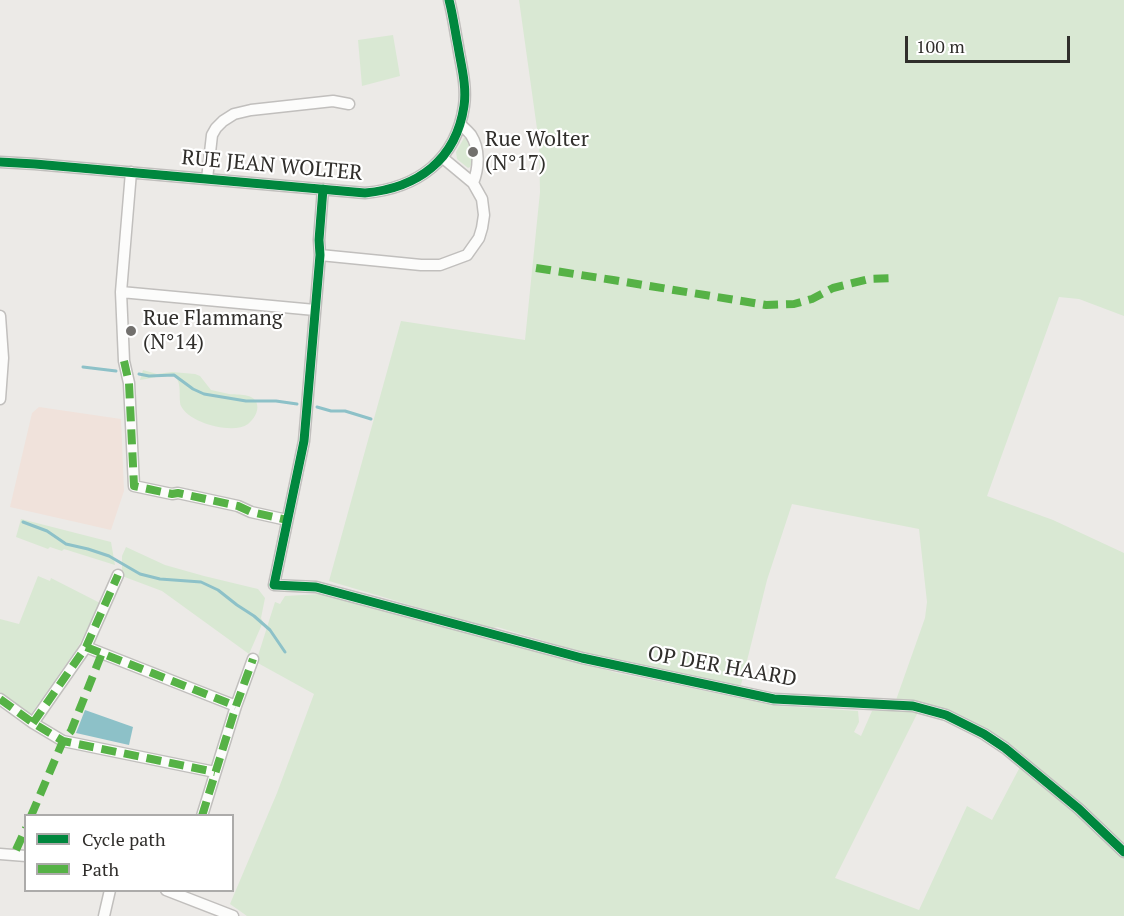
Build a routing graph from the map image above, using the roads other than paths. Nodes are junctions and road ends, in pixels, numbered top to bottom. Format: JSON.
{"nodes":[{"id":1,"x":450,"y":1,"type":"edge"},
{"id":2,"x":349,"y":104,"type":"dead end"},
{"id":3,"x":460,"y":124,"type":"junction"},
{"id":4,"x":443,"y":158,"type":"junction"},
{"id":5,"x":0,"y":162,"type":"edge"},
{"id":6,"x":131,"y":172,"type":"junction"},
{"id":7,"x":207,"y":179,"type":"junction"},
{"id":8,"x":473,"y":183,"type":"junction"},
{"id":9,"x":324,"y":189,"type":"junction"},
{"id":10,"x":320,"y":255,"type":"junction"},
{"id":11,"x":121,"y":292,"type":"junction"},
{"id":12,"x":315,"y":310,"type":"junction"},
{"id":13,"x":0,"y":316,"type":"edge"},
{"id":14,"x":0,"y":399,"type":"edge"},
{"id":15,"x":287,"y":520,"type":"junction"},
{"id":16,"x":118,"y":575,"type":"dead end"},
{"id":17,"x":86,"y":647,"type":"junction"},
{"id":18,"x":252,"y":659,"type":"dead end"},
{"id":19,"x":0,"y":699,"type":"edge"},
{"id":20,"x":236,"y":706,"type":"junction"},
{"id":21,"x":33,"y":723,"type":"junction"},
{"id":22,"x":215,"y":772,"type":"junction"},
{"id":23,"x":203,"y":814,"type":"edge"},
{"id":24,"x":1124,"y":852,"type":"edge"},
{"id":25,"x":0,"y":854,"type":"edge"},
{"id":26,"x":24,"y":856,"type":"edge"},
{"id":27,"x":110,"y":892,"type":"edge"},
{"id":28,"x":169,"y":892,"type":"edge"},
{"id":29,"x":104,"y":916,"type":"edge"},
{"id":30,"x":233,"y":916,"type":"edge"}],
"edges":[{"from":1,"to":3,"type":"street","name":"RUE JEAN WOLTER"},
{"from":2,"to":7,"type":"street"},
{"from":3,"to":4,"type":"street","name":"RUE JEAN WOLTER"},
{"from":3,"to":8,"type":"street"},
{"from":4,"to":8,"type":"street"},
{"from":4,"to":9,"type":"street","name":"RUE JEAN WOLTER"},
{"from":5,"to":6,"type":"street","name":"RUE JEAN WOLTER"},
{"from":6,"to":7,"type":"street","name":"RUE JEAN WOLTER"},
{"from":6,"to":11,"type":"street"},
{"from":7,"to":9,"type":"street","name":"RUE JEAN WOLTER"},
{"from":8,"to":10,"type":"street"},
{"from":9,"to":10,"type":"street"},
{"from":10,"to":12,"type":"street"},
{"from":11,"to":12,"type":"street"},
{"from":11,"to":15,"type":"street"},
{"from":12,"to":15,"type":"street"},
{"from":13,"to":14,"type":"street"},
{"from":15,"to":24,"type":"street","name":"OP DER HAARD"},
{"from":16,"to":17,"type":"street"},
{"from":17,"to":20,"type":"street"},
{"from":17,"to":21,"type":"street"},
{"from":18,"to":20,"type":"street"},
{"from":19,"to":21,"type":"street"},
{"from":20,"to":22,"type":"street"},
{"from":21,"to":22,"type":"street"},
{"from":22,"to":23,"type":"street"},
{"from":25,"to":26,"type":"street"},
{"from":27,"to":29,"type":"street"},
{"from":28,"to":30,"type":"street"}]}
